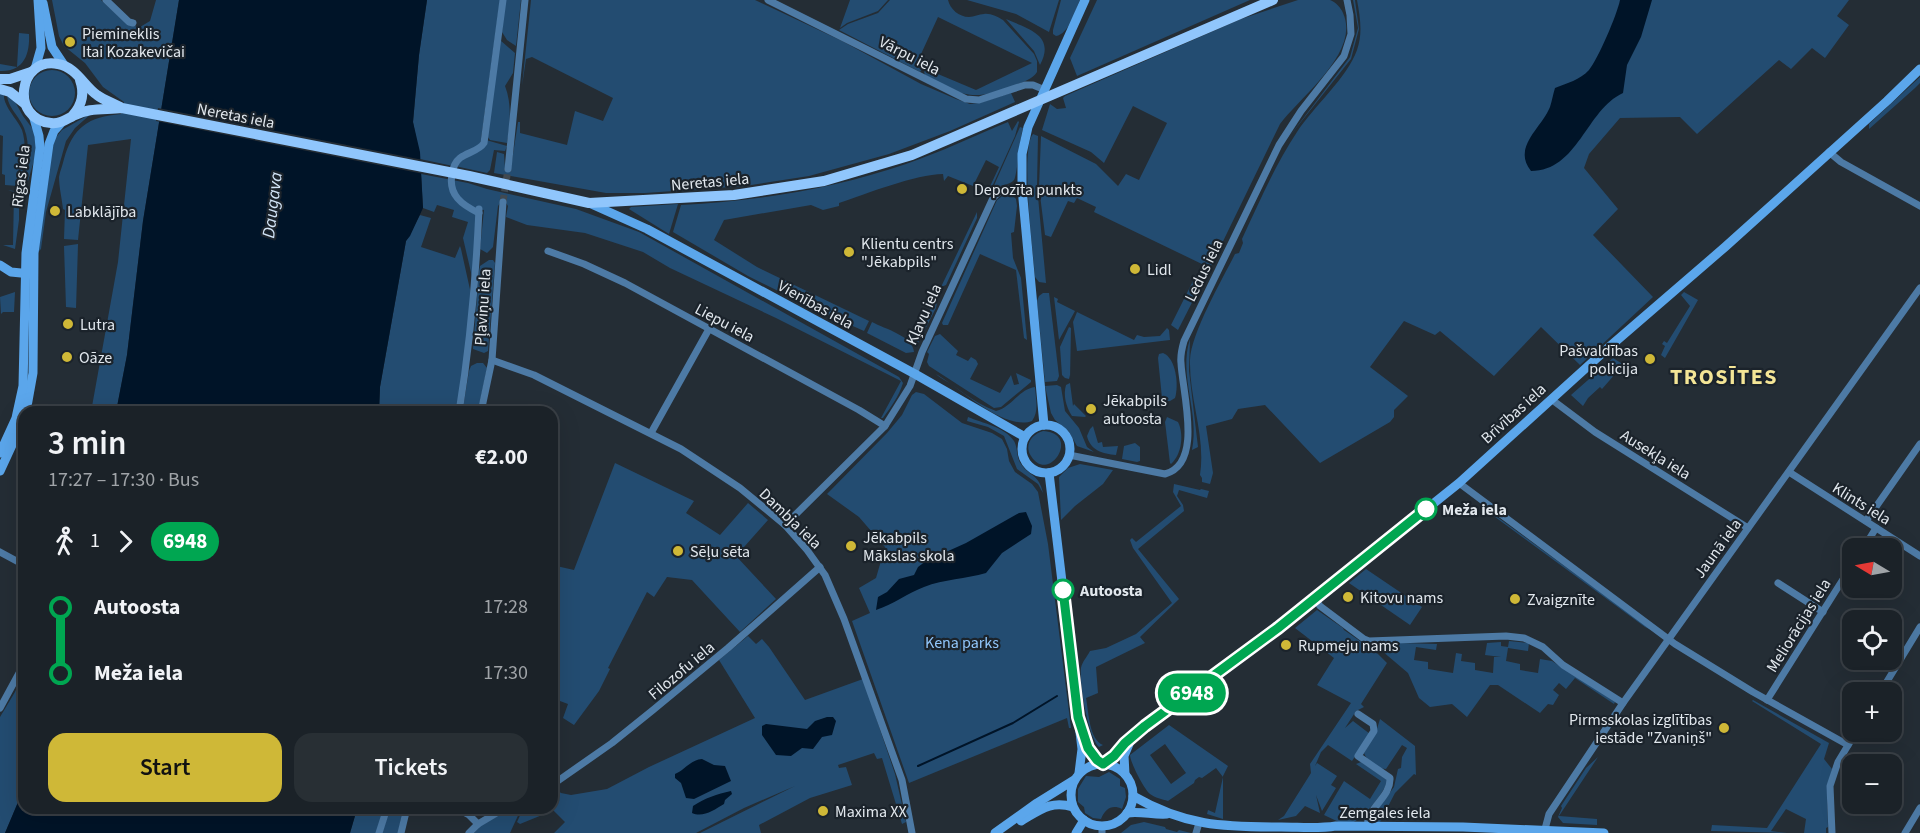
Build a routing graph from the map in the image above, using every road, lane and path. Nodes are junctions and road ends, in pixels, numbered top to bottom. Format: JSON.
{"nodes":[{"id":1,"x":40,"y":0,"type":"edge"},
{"id":2,"x":106,"y":0,"type":"edge"},
{"id":3,"x":503,"y":0,"type":"edge"},
{"id":4,"x":525,"y":0,"type":"edge"},
{"id":5,"x":768,"y":0,"type":"edge"},
{"id":6,"x":1085,"y":0,"type":"edge"},
{"id":7,"x":1273,"y":0,"type":"edge"},
{"id":8,"x":1347,"y":0,"type":"edge"},
{"id":9,"x":133,"y":23,"type":"dead end"},
{"id":10,"x":64,"y":65,"type":"junction"},
{"id":11,"x":1920,"y":69,"type":"edge"},
{"id":12,"x":33,"y":71,"type":"junction"},
{"id":13,"x":0,"y":79,"type":"edge"},
{"id":14,"x":80,"y":79,"type":"junction"},
{"id":15,"x":0,"y":89,"type":"edge"},
{"id":16,"x":1045,"y":90,"type":"junction"},
{"id":17,"x":24,"y":103,"type":"junction"},
{"id":18,"x":122,"y":108,"type":"junction"},
{"id":19,"x":33,"y":115,"type":"junction"},
{"id":20,"x":73,"y":116,"type":"junction"},
{"id":21,"x":62,"y":122,"type":"junction"},
{"id":22,"x":1830,"y":152,"type":"junction"},
{"id":23,"x":508,"y":169,"type":"tunnel mouth"},
{"id":24,"x":1022,"y":188,"type":"junction"},
{"id":25,"x":503,"y":202,"type":"tunnel mouth"},
{"id":26,"x":589,"y":203,"type":"junction"},
{"id":27,"x":1920,"y":206,"type":"edge"},
{"id":28,"x":548,"y":251,"type":"dead end"},
{"id":29,"x":0,"y":265,"type":"edge"},
{"id":30,"x":29,"y":274,"type":"junction"},
{"id":31,"x":1920,"y":288,"type":"edge"},
{"id":32,"x":709,"y":329,"type":"junction"},
{"id":33,"x":492,"y":360,"type":"junction"},
{"id":34,"x":915,"y":374,"type":"junction"},
{"id":35,"x":1551,"y":399,"type":"junction"},
{"id":36,"x":27,"y":406,"type":"edge"},
{"id":37,"x":460,"y":406,"type":"edge"},
{"id":38,"x":483,"y":406,"type":"edge"},
{"id":39,"x":1044,"y":425,"type":"junction"},
{"id":40,"x":885,"y":426,"type":"junction"},
{"id":41,"x":18,"y":432,"type":"edge"},
{"id":42,"x":651,"y":433,"type":"junction"},
{"id":43,"x":1025,"y":437,"type":"junction"},
{"id":44,"x":1920,"y":444,"type":"edge"},
{"id":45,"x":0,"y":453,"type":"edge"},
{"id":46,"x":1069,"y":454,"type":"junction"},
{"id":47,"x":0,"y":471,"type":"edge"},
{"id":48,"x":1789,"y":472,"type":"junction"},
{"id":49,"x":1049,"y":473,"type":"junction"},
{"id":50,"x":1459,"y":483,"type":"junction"},
{"id":51,"x":1866,"y":521,"type":"junction"},
{"id":52,"x":784,"y":525,"type":"junction"},
{"id":53,"x":1748,"y":528,"type":"junction"},
{"id":54,"x":1876,"y":528,"type":"junction"},
{"id":55,"x":1870,"y":538,"type":"edge"},
{"id":56,"x":0,"y":552,"type":"edge"},
{"id":57,"x":1920,"y":556,"type":"edge"},
{"id":58,"x":18,"y":562,"type":"edge"},
{"id":59,"x":820,"y":567,"type":"junction"},
{"id":60,"x":1842,"y":581,"type":"edge"},
{"id":61,"x":1778,"y":583,"type":"dead end"},
{"id":62,"x":1315,"y":599,"type":"junction"},
{"id":63,"x":1823,"y":612,"type":"junction"},
{"id":64,"x":1920,"y":627,"type":"edge"},
{"id":65,"x":1668,"y":639,"type":"junction"},
{"id":66,"x":18,"y":674,"type":"edge"},
{"id":67,"x":1887,"y":682,"type":"edge"},
{"id":68,"x":1767,"y":700,"type":"junction"},
{"id":69,"x":1623,"y":703,"type":"junction"},
{"id":70,"x":0,"y":708,"type":"edge"},
{"id":71,"x":1358,"y":714,"type":"dead end"},
{"id":72,"x":1078,"y":717,"type":"junction"},
{"id":73,"x":1136,"y":735,"type":"junction"},
{"id":74,"x":1850,"y":742,"type":"edge"},
{"id":75,"x":1848,"y":746,"type":"junction"},
{"id":76,"x":1102,"y":764,"type":"junction"},
{"id":77,"x":1125,"y":774,"type":"junction"},
{"id":78,"x":1077,"y":776,"type":"junction"},
{"id":79,"x":558,"y":781,"type":"edge"},
{"id":80,"x":1133,"y":796,"type":"junction"},
{"id":81,"x":1073,"y":807,"type":"junction"},
{"id":82,"x":1920,"y":808,"type":"edge"},
{"id":83,"x":1126,"y":813,"type":"junction"},
{"id":84,"x":385,"y":814,"type":"edge"},
{"id":85,"x":406,"y":814,"type":"edge"},
{"id":86,"x":467,"y":814,"type":"edge"},
{"id":87,"x":496,"y":814,"type":"edge"},
{"id":88,"x":1167,"y":814,"type":"junction"},
{"id":89,"x":1084,"y":820,"type":"junction"},
{"id":90,"x":478,"y":824,"type":"junction"},
{"id":91,"x":1367,"y":826,"type":"junction"},
{"id":92,"x":1005,"y":827,"type":"junction"},
{"id":93,"x":1197,"y":828,"type":"edge"},
{"id":94,"x":1102,"y":829,"type":"edge"},
{"id":95,"x":1545,"y":829,"type":"junction"},
{"id":96,"x":1313,"y":831,"type":"edge"},
{"id":97,"x":1572,"y":832,"type":"edge"},
{"id":98,"x":379,"y":833,"type":"edge"},
{"id":99,"x":401,"y":833,"type":"edge"},
{"id":100,"x":469,"y":833,"type":"edge"},
{"id":101,"x":912,"y":833,"type":"edge"},
{"id":102,"x":995,"y":833,"type":"edge"},
{"id":103,"x":1076,"y":833,"type":"edge"},
{"id":104,"x":1604,"y":833,"type":"edge"},
{"id":105,"x":1832,"y":833,"type":"edge"},
{"id":106,"x":1905,"y":833,"type":"edge"}],
"edges":[{"from":1,"to":10,"type":"main road"},
{"from":1,"to":12,"type":"main road"},
{"from":2,"to":9,"type":"street"},
{"from":3,"to":37,"type":"street","name":"Pļaviņu iela"},
{"from":4,"to":23,"type":"street"},
{"from":5,"to":16,"type":"street","name":"Vārpu iela"},
{"from":6,"to":16,"type":"main road"},
{"from":7,"to":26,"type":"main road","name":"Neretas iela"},
{"from":8,"to":46,"type":"street","name":"Ledus iela"},
{"from":10,"to":12,"type":"main road"},
{"from":10,"to":14,"type":"main road"},
{"from":11,"to":22,"type":"main road","name":"Brīvības iela"},
{"from":12,"to":13,"type":"main road"},
{"from":12,"to":17,"type":"main road"},
{"from":14,"to":18,"type":"main road"},
{"from":14,"to":20,"type":"main road"},
{"from":15,"to":17,"type":"main road"},
{"from":16,"to":24,"type":"main road"},
{"from":17,"to":19,"type":"main road"},
{"from":18,"to":20,"type":"main road"},
{"from":18,"to":26,"type":"main road","name":"Neretas iela"},
{"from":19,"to":21,"type":"main road"},
{"from":19,"to":30,"type":"main road","name":"Rīgas iela"},
{"from":20,"to":21,"type":"main road"},
{"from":21,"to":30,"type":"main road","name":"Rīgas iela"},
{"from":22,"to":27,"type":"street"},
{"from":22,"to":35,"type":"main road","name":"Brīvības iela"},
{"from":24,"to":34,"type":"street","name":"Kļavu iela"},
{"from":24,"to":39,"type":"main road"},
{"from":25,"to":33,"type":"street","name":"Pļaviņu iela"},
{"from":26,"to":34,"type":"main road","name":"Vienības iela"},
{"from":28,"to":32,"type":"street","name":"Liepu iela"},
{"from":29,"to":30,"type":"main road"},
{"from":30,"to":36,"type":"main road","name":"Rīgas iela"},
{"from":30,"to":45,"type":"main road","name":"Rīgas iela"},
{"from":31,"to":48,"type":"street","name":"Jaunā iela"},
{"from":32,"to":40,"type":"street","name":"Liepu iela"},
{"from":32,"to":42,"type":"street"},
{"from":33,"to":38,"type":"street","name":"Pļaviņu iela"},
{"from":33,"to":42,"type":"street","name":"Dambja iela"},
{"from":34,"to":40,"type":"street","name":"Kļavu iela"},
{"from":34,"to":43,"type":"main road","name":"Vienības iela"},
{"from":35,"to":50,"type":"main road","name":"Brīvības iela"},
{"from":35,"to":53,"type":"street","name":"Ausekļa iela"},
{"from":39,"to":43,"type":"main road"},
{"from":39,"to":46,"type":"main road"},
{"from":40,"to":52,"type":"street","name":"Kļavu iela"},
{"from":41,"to":47,"type":"main road"},
{"from":42,"to":52,"type":"street","name":"Dambja iela"},
{"from":43,"to":49,"type":"main road"},
{"from":44,"to":51,"type":"street"},
{"from":46,"to":49,"type":"main road"},
{"from":48,"to":51,"type":"street","name":"Klints iela"},
{"from":48,"to":53,"type":"street","name":"Jaunā iela"},
{"from":49,"to":72,"type":"main road"},
{"from":50,"to":62,"type":"main road","name":"Brīvības iela"},
{"from":50,"to":65,"type":"street"},
{"from":51,"to":54,"type":"street","name":"Klints iela"},
{"from":52,"to":59,"type":"street","name":"Dambja iela"},
{"from":53,"to":65,"type":"street","name":"Jaunā iela"},
{"from":54,"to":55,"type":"street"},
{"from":54,"to":57,"type":"street","name":"Klints iela"},
{"from":56,"to":58,"type":"street"},
{"from":59,"to":79,"type":"street","name":"Filozofu iela"},
{"from":59,"to":101,"type":"street","name":"Dambja iela"},
{"from":60,"to":63,"type":"street","name":"Meliorācijas iela"},
{"from":61,"to":63,"type":"street"},
{"from":62,"to":69,"type":"street"},
{"from":62,"to":73,"type":"main road","name":"Brīvības iela"},
{"from":63,"to":68,"type":"street","name":"Meliorācijas iela"},
{"from":64,"to":67,"type":"street"},
{"from":65,"to":68,"type":"street"},
{"from":65,"to":69,"type":"street","name":"Jaunā iela"},
{"from":66,"to":70,"type":"street"},
{"from":68,"to":75,"type":"street"},
{"from":69,"to":95,"type":"street","name":"Jaunā iela"},
{"from":71,"to":91,"type":"street"},
{"from":72,"to":76,"type":"main road"},
{"from":72,"to":78,"type":"main road"},
{"from":73,"to":76,"type":"main road","name":"Brīvības iela"},
{"from":73,"to":77,"type":"main road"},
{"from":74,"to":75,"type":"street"},
{"from":75,"to":105,"type":"street"},
{"from":76,"to":77,"type":"main road"},
{"from":76,"to":78,"type":"main road"},
{"from":77,"to":80,"type":"main road"},
{"from":78,"to":81,"type":"main road"},
{"from":78,"to":92,"type":"main road"},
{"from":80,"to":83,"type":"main road"},
{"from":80,"to":88,"type":"main road"},
{"from":81,"to":89,"type":"main road"},
{"from":81,"to":92,"type":"main road"},
{"from":82,"to":106,"type":"street"},
{"from":83,"to":88,"type":"main road"},
{"from":83,"to":94,"type":"main road"},
{"from":84,"to":98,"type":"street"},
{"from":85,"to":99,"type":"street"},
{"from":86,"to":90,"type":"street"},
{"from":87,"to":90,"type":"street"},
{"from":88,"to":93,"type":"main road","name":"Zemgales iela"},
{"from":89,"to":94,"type":"main road"},
{"from":89,"to":103,"type":"main road"},
{"from":90,"to":100,"type":"street"},
{"from":91,"to":95,"type":"main road","name":"Zemgales iela"},
{"from":91,"to":96,"type":"main road","name":"Zemgales iela"},
{"from":92,"to":102,"type":"main road"},
{"from":93,"to":96,"type":"main road","name":"Zemgales iela"},
{"from":95,"to":97,"type":"main road","name":"Zemgales iela"},
{"from":97,"to":104,"type":"main road","name":"Zemgales iela"}]}
